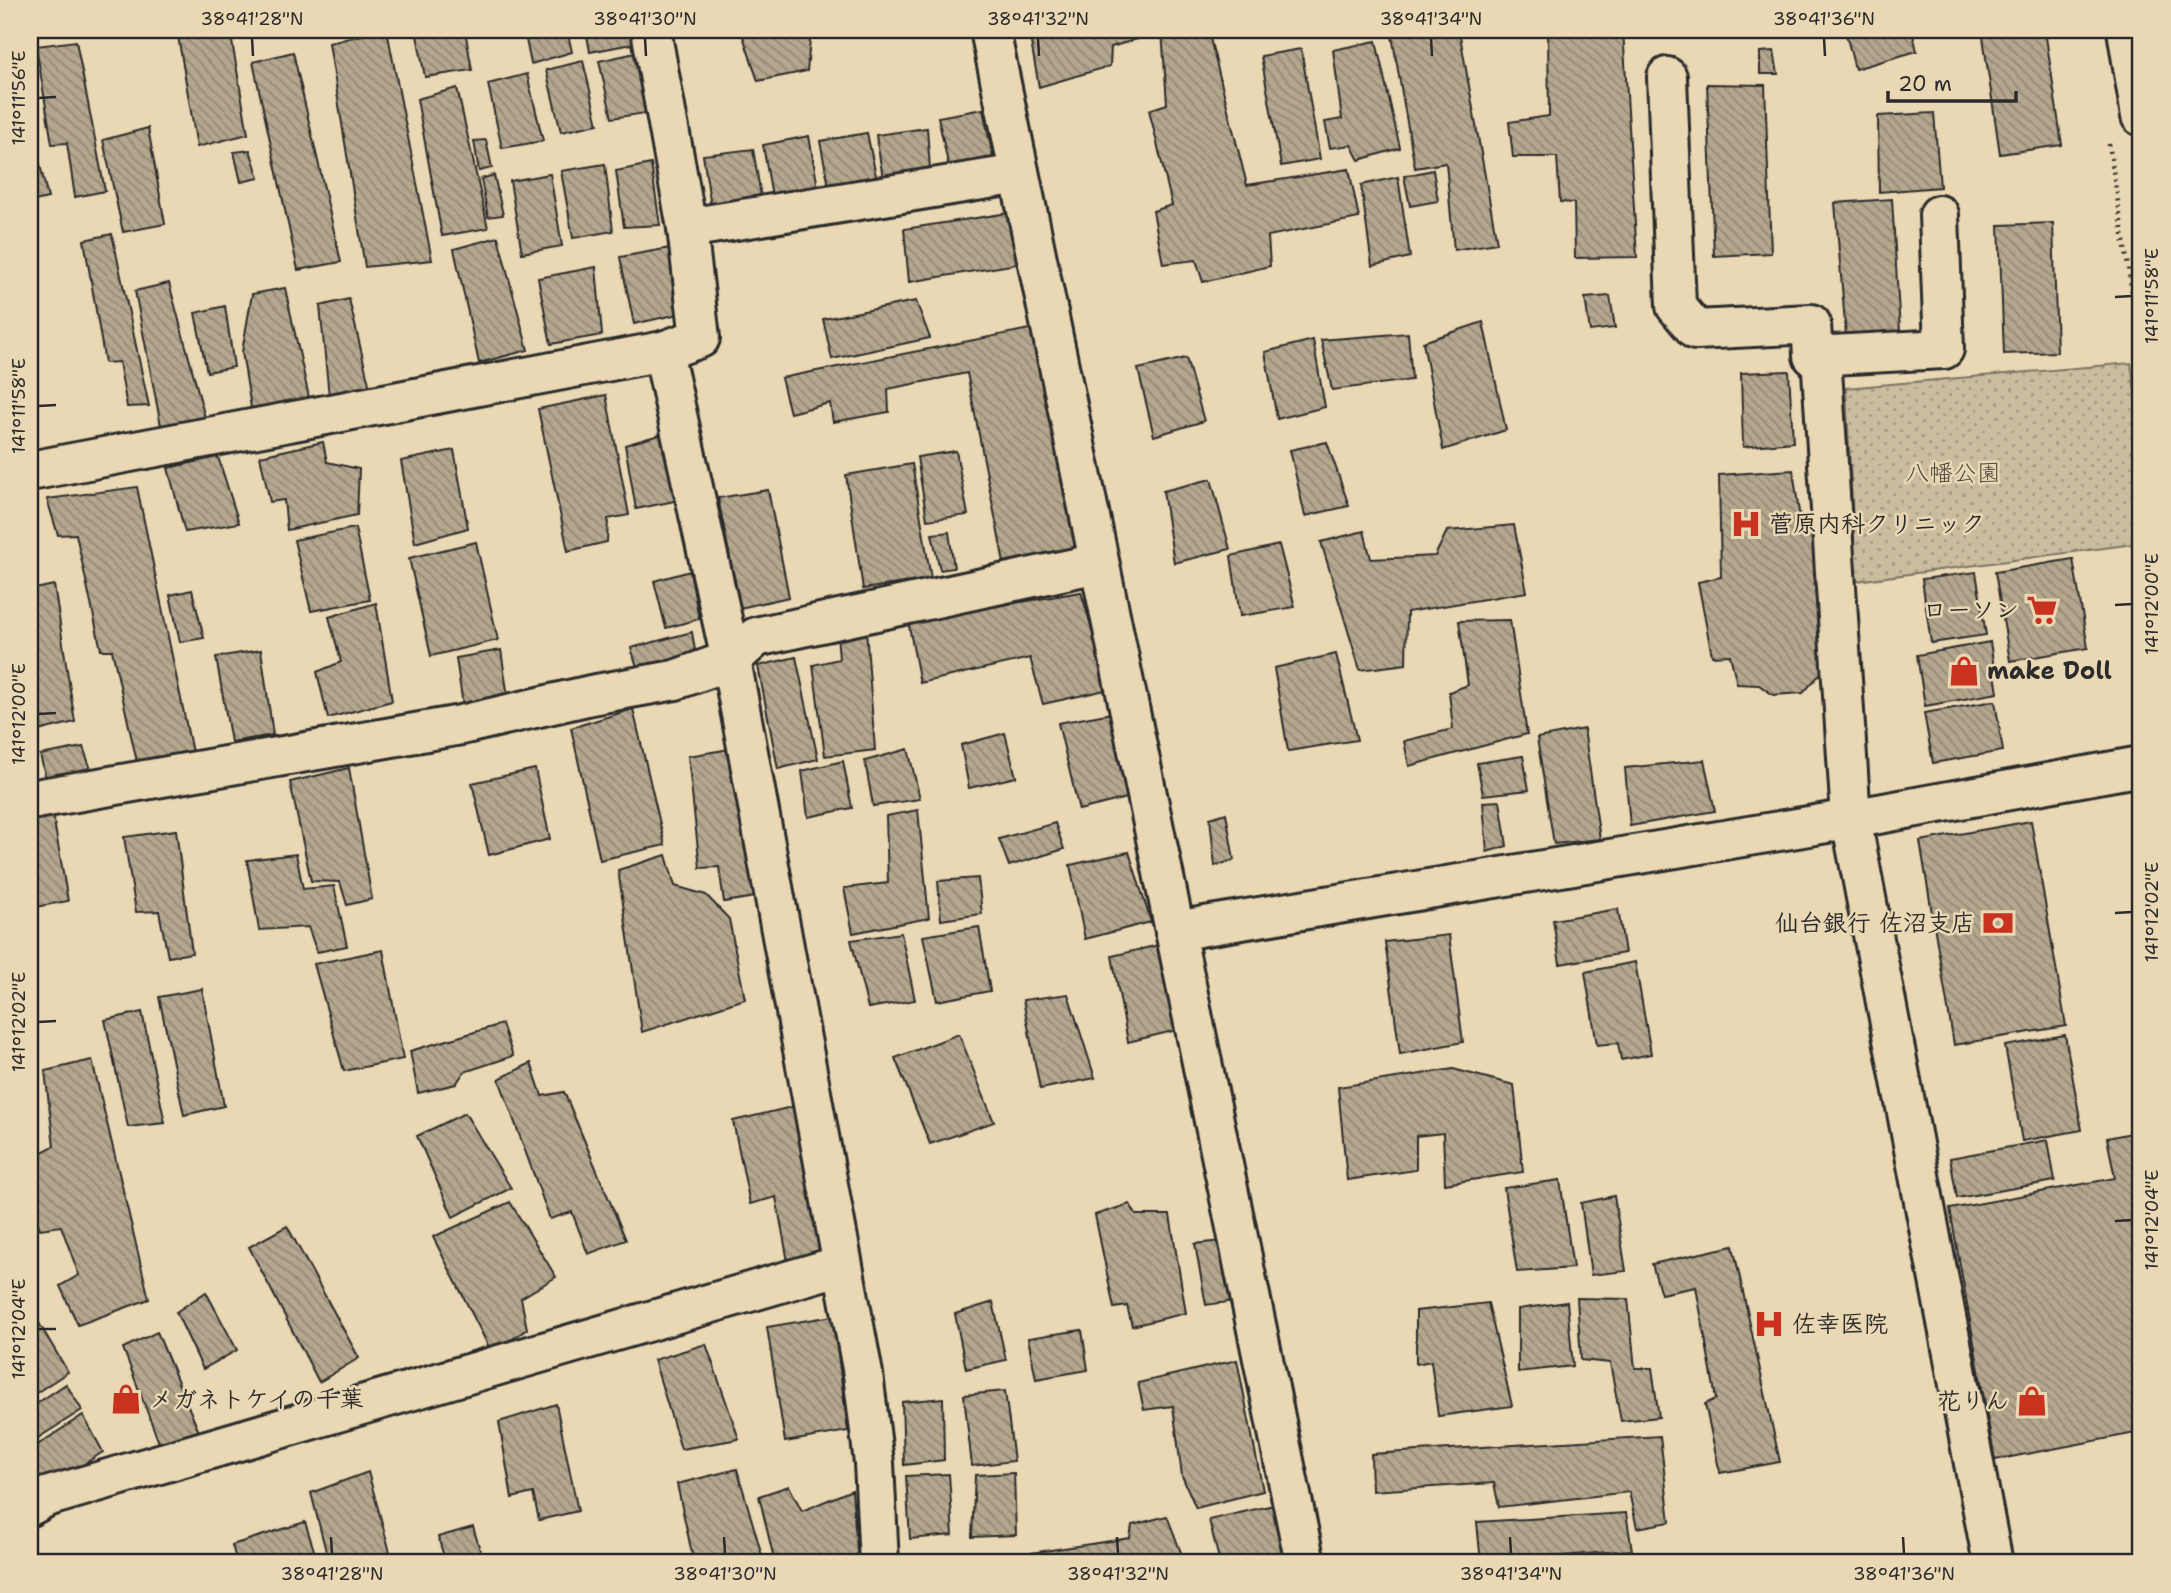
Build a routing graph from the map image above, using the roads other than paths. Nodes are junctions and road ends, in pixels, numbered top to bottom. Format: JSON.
{"nodes":[{"id":1,"x":651,"y":30,"type":"edge"},
{"id":2,"x":990,"y":30,"type":"edge"},
{"id":3,"x":2127,"y":30,"type":"edge"},
{"id":4,"x":1667,"y":77,"type":"dead end"},
{"id":5,"x":2141,"y":116,"type":"edge"},
{"id":6,"x":1019,"y":174,"type":"junction"},
{"id":7,"x":1938,"y":215,"type":"dead end"},
{"id":8,"x":687,"y":228,"type":"junction"},
{"id":9,"x":663,"y":351,"type":"junction"},
{"id":10,"x":1822,"y":365,"type":"junction"},
{"id":11,"x":30,"y":471,"type":"edge"},
{"id":12,"x":1098,"y":563,"type":"junction"},
{"id":13,"x":731,"y":660,"type":"junction"},
{"id":14,"x":2141,"y":766,"type":"edge"},
{"id":15,"x":30,"y":800,"type":"edge"},
{"id":16,"x":1851,"y":819,"type":"junction"},
{"id":17,"x":1175,"y":931,"type":"junction"},
{"id":18,"x":842,"y":1265,"type":"junction"},
{"id":19,"x":30,"y":1506,"type":"edge"},
{"id":20,"x":878,"y":1563,"type":"edge"},
{"id":21,"x":1305,"y":1563,"type":"edge"},
{"id":22,"x":1993,"y":1563,"type":"edge"}],
"edges":[{"from":1,"to":8,"type":"street"},
{"from":2,"to":6,"type":"street"},
{"from":3,"to":5,"type":"street"},
{"from":4,"to":10,"type":"street"},
{"from":6,"to":8,"type":"street"},
{"from":6,"to":12,"type":"street"},
{"from":7,"to":10,"type":"street"},
{"from":8,"to":9,"type":"street"},
{"from":9,"to":11,"type":"street"},
{"from":9,"to":13,"type":"street"},
{"from":10,"to":16,"type":"street"},
{"from":12,"to":13,"type":"street"},
{"from":12,"to":17,"type":"street"},
{"from":13,"to":15,"type":"street"},
{"from":13,"to":18,"type":"street"},
{"from":14,"to":16,"type":"street"},
{"from":16,"to":17,"type":"street"},
{"from":16,"to":22,"type":"street"},
{"from":17,"to":21,"type":"street"},
{"from":18,"to":19,"type":"street"},
{"from":18,"to":20,"type":"street"}]}
